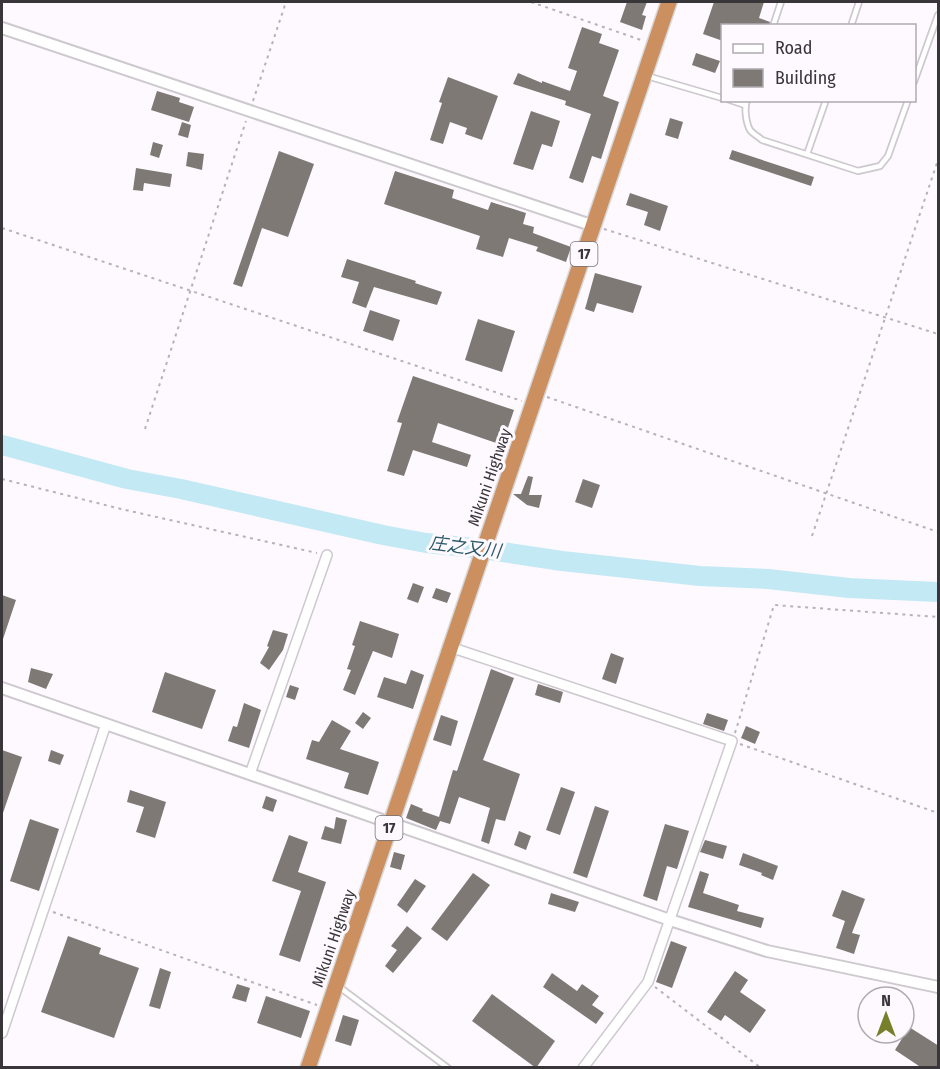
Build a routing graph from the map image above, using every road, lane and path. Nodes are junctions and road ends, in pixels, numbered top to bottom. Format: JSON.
{"nodes":[{"id":1,"x":286,"y":2,"type":"edge"},
{"id":2,"x":531,"y":2,"type":"edge"},
{"id":3,"x":669,"y":2,"type":"edge"},
{"id":4,"x":781,"y":2,"type":"edge"},
{"id":5,"x":860,"y":2,"type":"edge"},
{"id":6,"x":939,"y":15,"type":"edge"},
{"id":7,"x":774,"y":24,"type":"edge"},
{"id":8,"x":852,"y":24,"type":"edge"},
{"id":9,"x":2,"y":28,"type":"edge"},
{"id":10,"x":655,"y":45,"type":"junction"},
{"id":11,"x":645,"y":75,"type":"junction"},
{"id":12,"x":916,"y":79,"type":"edge"},
{"id":13,"x":721,"y":97,"type":"edge"},
{"id":14,"x":825,"y":102,"type":"edge"},
{"id":15,"x":907,"y":102,"type":"edge"},
{"id":16,"x":746,"y":103,"type":"edge"},
{"id":17,"x":249,"y":112,"type":"junction"},
{"id":18,"x":807,"y":154,"type":"junction"},
{"id":19,"x":939,"y":160,"type":"edge"},
{"id":20,"x":594,"y":226,"type":"junction"},
{"id":21,"x":2,"y":228,"type":"edge"},
{"id":22,"x":189,"y":291,"type":"junction"},
{"id":23,"x":885,"y":317,"type":"junction"},
{"id":24,"x":939,"y":334,"type":"edge"},
{"id":25,"x":535,"y":399,"type":"junction"},
{"id":26,"x":145,"y":429,"type":"dead end"},
{"id":27,"x":2,"y":479,"type":"edge"},
{"id":28,"x":826,"y":492,"type":"junction"},
{"id":29,"x":939,"y":532,"type":"edge"},
{"id":30,"x":812,"y":536,"type":"dead end"},
{"id":31,"x":327,"y":555,"type":"joint"},
{"id":32,"x":939,"y":617,"type":"edge"},
{"id":33,"x":450,"y":647,"type":"junction"},
{"id":34,"x":2,"y":688,"type":"edge"},
{"id":35,"x":105,"y":724,"type":"junction"},
{"id":36,"x":732,"y":741,"type":"junction"},
{"id":37,"x":250,"y":774,"type":"junction"},
{"id":38,"x":939,"y":813,"type":"edge"},
{"id":39,"x":391,"y":823,"type":"junction"},
{"id":40,"x":42,"y":908,"type":"junction"},
{"id":41,"x":670,"y":920,"type":"junction"},
{"id":42,"x":648,"y":982,"type":"junction"},
{"id":43,"x":336,"y":984,"type":"junction"},
{"id":44,"x":939,"y":987,"type":"edge"},
{"id":45,"x":328,"y":1009,"type":"junction"},
{"id":46,"x":2,"y":1033,"type":"edge"},
{"id":47,"x":308,"y":1068,"type":"edge"},
{"id":48,"x":448,"y":1068,"type":"edge"},
{"id":49,"x":583,"y":1068,"type":"edge"},
{"id":50,"x":761,"y":1068,"type":"edge"}],
"edges":[{"from":1,"to":17,"type":"path"},
{"from":2,"to":10,"type":"path"},
{"from":3,"to":10,"type":"highway","name":"Mikuni Highway","number":"17"},
{"from":4,"to":7,"type":"lane"},
{"from":5,"to":8,"type":"lane"},
{"from":6,"to":12,"type":"lane"},
{"from":9,"to":17,"type":"street"},
{"from":10,"to":11,"type":"highway","name":"Mikuni Highway","number":"17"},
{"from":11,"to":13,"type":"lane"},
{"from":11,"to":20,"type":"highway","name":"Mikuni Highway","number":"17"},
{"from":14,"to":18,"type":"lane"},
{"from":15,"to":18,"type":"lane"},
{"from":16,"to":18,"type":"lane"},
{"from":17,"to":20,"type":"street"},
{"from":17,"to":22,"type":"path"},
{"from":19,"to":23,"type":"path"},
{"from":20,"to":23,"type":"path"},
{"from":20,"to":25,"type":"highway","name":"Mikuni Highway","number":"17"},
{"from":21,"to":22,"type":"path"},
{"from":22,"to":25,"type":"path"},
{"from":22,"to":26,"type":"path"},
{"from":23,"to":24,"type":"path"},
{"from":23,"to":28,"type":"path"},
{"from":25,"to":28,"type":"path"},
{"from":25,"to":33,"type":"highway","name":"Mikuni Highway","number":"17"},
{"from":27,"to":31,"type":"path"},
{"from":28,"to":29,"type":"path"},
{"from":28,"to":30,"type":"path"},
{"from":31,"to":37,"type":"street"},
{"from":32,"to":36,"type":"path"},
{"from":33,"to":36,"type":"street"},
{"from":33,"to":39,"type":"highway","name":"Mikuni Highway","number":"17"},
{"from":34,"to":35,"type":"street"},
{"from":35,"to":37,"type":"street"},
{"from":35,"to":40,"type":"street"},
{"from":36,"to":38,"type":"path"},
{"from":36,"to":41,"type":"street"},
{"from":37,"to":39,"type":"street"},
{"from":39,"to":41,"type":"street"},
{"from":39,"to":43,"type":"highway","name":"Mikuni Highway","number":"17"},
{"from":40,"to":45,"type":"path"},
{"from":40,"to":46,"type":"street"},
{"from":41,"to":42,"type":"street"},
{"from":41,"to":44,"type":"street"},
{"from":42,"to":49,"type":"street"},
{"from":42,"to":50,"type":"path"},
{"from":43,"to":45,"type":"highway","name":"Mikuni Highway","number":"17"},
{"from":43,"to":48,"type":"lane"},
{"from":45,"to":47,"type":"highway","name":"Mikuni Highway","number":"17"}]}
